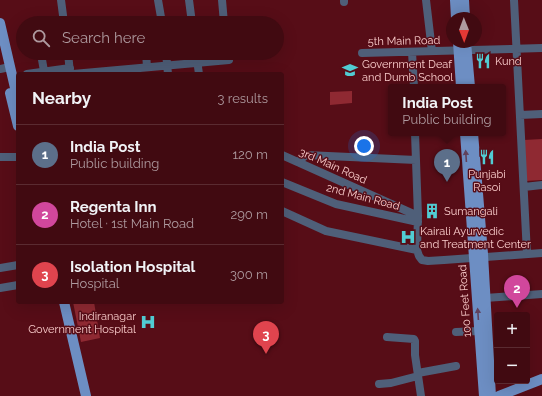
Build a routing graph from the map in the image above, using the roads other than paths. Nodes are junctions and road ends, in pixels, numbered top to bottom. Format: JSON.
{"nodes":[{"id":1,"x":61,"y":0,"type":"edge"},
{"id":2,"x":158,"y":0,"type":"edge"},
{"id":3,"x":189,"y":0,"type":"edge"},
{"id":4,"x":222,"y":0,"type":"edge"},
{"id":5,"x":426,"y":0,"type":"edge"},
{"id":6,"x":455,"y":0,"type":"edge"},
{"id":7,"x":464,"y":0,"type":"edge"},
{"id":8,"x":514,"y":0,"type":"edge"},
{"id":9,"x":456,"y":12,"type":"edge"},
{"id":10,"x":465,"y":12,"type":"edge"},
{"id":11,"x":63,"y":16,"type":"edge"},
{"id":12,"x":161,"y":16,"type":"edge"},
{"id":13,"x":191,"y":16,"type":"edge"},
{"id":14,"x":223,"y":16,"type":"edge"},
{"id":15,"x":0,"y":23,"type":"edge"},
{"id":16,"x":482,"y":47,"type":"edge"},
{"id":17,"x":0,"y":48,"type":"edge"},
{"id":18,"x":452,"y":48,"type":"edge"},
{"id":19,"x":462,"y":48,"type":"edge"},
{"id":20,"x":462,"y":48,"type":"edge"},
{"id":21,"x":542,"y":48,"type":"edge"},
{"id":22,"x":516,"y":49,"type":"junction"},
{"id":23,"x":412,"y":52,"type":"junction"},
{"id":24,"x":432,"y":52,"type":"junction"},
{"id":25,"x":362,"y":53,"type":"dead end"},
{"id":26,"x":43,"y":60,"type":"edge"},
{"id":27,"x":69,"y":60,"type":"edge"},
{"id":28,"x":146,"y":60,"type":"edge"},
{"id":29,"x":167,"y":60,"type":"edge"},
{"id":30,"x":197,"y":60,"type":"edge"},
{"id":31,"x":210,"y":60,"type":"edge"},
{"id":32,"x":197,"y":63,"type":"junction"},
{"id":33,"x":147,"y":67,"type":"junction"},
{"id":34,"x":2,"y":69,"type":"edge"},
{"id":35,"x":168,"y":70,"type":"edge"},
{"id":36,"x":47,"y":72,"type":"edge"},
{"id":37,"x":71,"y":72,"type":"edge"},
{"id":38,"x":109,"y":72,"type":"edge"},
{"id":39,"x":199,"y":72,"type":"edge"},
{"id":40,"x":15,"y":76,"type":"edge"},
{"id":41,"x":414,"y":84,"type":"edge"},
{"id":42,"x":461,"y":84,"type":"edge"},
{"id":43,"x":469,"y":84,"type":"edge"},
{"id":44,"x":542,"y":114,"type":"edge"},
{"id":45,"x":520,"y":115,"type":"junction"},
{"id":46,"x":16,"y":119,"type":"edge"},
{"id":47,"x":415,"y":136,"type":"edge"},
{"id":48,"x":464,"y":136,"type":"edge"},
{"id":49,"x":473,"y":136,"type":"edge"},
{"id":50,"x":284,"y":156,"type":"edge"},
{"id":51,"x":0,"y":157,"type":"edge"},
{"id":52,"x":16,"y":157,"type":"edge"},
{"id":53,"x":416,"y":160,"type":"junction"},
{"id":54,"x":298,"y":162,"type":"junction"},
{"id":55,"x":284,"y":183,"type":"edge"},
{"id":56,"x":542,"y":186,"type":"edge"},
{"id":57,"x":524,"y":187,"type":"junction"},
{"id":58,"x":284,"y":212,"type":"edge"},
{"id":59,"x":418,"y":219,"type":"junction"},
{"id":60,"x":417,"y":250,"type":"junction"},
{"id":61,"x":542,"y":253,"type":"edge"},
{"id":62,"x":528,"y":254,"type":"junction"},
{"id":63,"x":479,"y":258,"type":"junction"},
{"id":64,"x":16,"y":265,"type":"edge"},
{"id":65,"x":0,"y":268,"type":"edge"},
{"id":66,"x":16,"y":284,"type":"edge"},
{"id":67,"x":0,"y":288,"type":"edge"},
{"id":68,"x":542,"y":294,"type":"edge"},
{"id":69,"x":485,"y":298,"type":"junction"},
{"id":70,"x":59,"y":304,"type":"edge"},
{"id":71,"x":64,"y":304,"type":"edge"},
{"id":72,"x":479,"y":331,"type":"junction"},
{"id":73,"x":456,"y":332,"type":"dead end"},
{"id":74,"x":387,"y":337,"type":"dead end"},
{"id":75,"x":456,"y":366,"type":"dead end"},
{"id":76,"x":542,"y":372,"type":"edge"},
{"id":77,"x":418,"y":375,"type":"junction"},
{"id":78,"x":530,"y":377,"type":"edge"},
{"id":79,"x":542,"y":378,"type":"edge"},
{"id":80,"x":379,"y":384,"type":"dead end"},
{"id":81,"x":513,"y":384,"type":"edge"},
{"id":82,"x":488,"y":395,"type":"edge"},
{"id":83,"x":79,"y":396,"type":"edge"},
{"id":84,"x":86,"y":396,"type":"edge"},
{"id":85,"x":421,"y":396,"type":"edge"}],
"edges":[{"from":1,"to":11,"type":"street"},
{"from":2,"to":12,"type":"street"},
{"from":3,"to":13,"type":"street"},
{"from":4,"to":14,"type":"street"},
{"from":5,"to":24,"type":"street"},
{"from":6,"to":9,"type":"main road"},
{"from":7,"to":10,"type":"main road"},
{"from":8,"to":22,"type":"street"},
{"from":15,"to":40,"type":"main road"},
{"from":16,"to":22,"type":"street","name":"5th Main Road"},
{"from":17,"to":34,"type":"main road"},
{"from":18,"to":24,"type":"street","name":"5th Main Road"},
{"from":19,"to":42,"type":"main road"},
{"from":20,"to":43,"type":"main road"},
{"from":21,"to":22,"type":"street","name":"5th Main Road"},
{"from":22,"to":45,"type":"street"},
{"from":23,"to":24,"type":"street","name":"5th Main Road"},
{"from":23,"to":25,"type":"street","name":"5th Main Road"},
{"from":23,"to":41,"type":"street"},
{"from":26,"to":36,"type":"street"},
{"from":27,"to":37,"type":"street"},
{"from":28,"to":33,"type":"street"},
{"from":29,"to":35,"type":"street"},
{"from":30,"to":32,"type":"street"},
{"from":31,"to":32,"type":"street"},
{"from":32,"to":35,"type":"street"},
{"from":32,"to":39,"type":"street"},
{"from":33,"to":35,"type":"street"},
{"from":33,"to":38,"type":"street"},
{"from":34,"to":46,"type":"main road"},
{"from":36,"to":37,"type":"street"},
{"from":37,"to":38,"type":"street"},
{"from":44,"to":45,"type":"street"},
{"from":45,"to":57,"type":"street"},
{"from":47,"to":53,"type":"street"},
{"from":63,"to":48,"type":"main road","name":"100 Feet Road","one_way":true},
{"from":49,"to":63,"type":"main road","name":"100 Feet Road"},
{"from":50,"to":54,"type":"street","name":"3rd Main Road"},
{"from":51,"to":52,"type":"street"},
{"from":53,"to":54,"type":"street"},
{"from":53,"to":59,"type":"street"},
{"from":54,"to":59,"type":"street","name":"3rd Main Road"},
{"from":55,"to":59,"type":"street","name":"2nd Main Road"},
{"from":56,"to":57,"type":"street"},
{"from":57,"to":62,"type":"street"},
{"from":58,"to":60,"type":"street"},
{"from":59,"to":60,"type":"street"},
{"from":60,"to":63,"type":"street"},
{"from":61,"to":62,"type":"street"},
{"from":62,"to":63,"type":"street"},
{"from":63,"to":69,"type":"main road","name":"100 Feet Road"},
{"from":72,"to":63,"type":"main road","name":"100 Feet Road","one_way":true},
{"from":64,"to":65,"type":"street"},
{"from":66,"to":67,"type":"street"},
{"from":68,"to":69,"type":"street"},
{"from":69,"to":82,"type":"main road","name":"100 Feet Road"},
{"from":70,"to":83,"type":"main road"},
{"from":71,"to":84,"type":"main road"},
{"from":72,"to":73,"type":"street"},
{"from":72,"to":82,"type":"main road","name":"100 Feet Road"},
{"from":74,"to":77,"type":"street"},
{"from":75,"to":77,"type":"street"},
{"from":76,"to":78,"type":"main road"},
{"from":77,"to":80,"type":"street"},
{"from":77,"to":85,"type":"street"},
{"from":79,"to":82,"type":"main road"},
{"from":81,"to":82,"type":"main road"}]}
